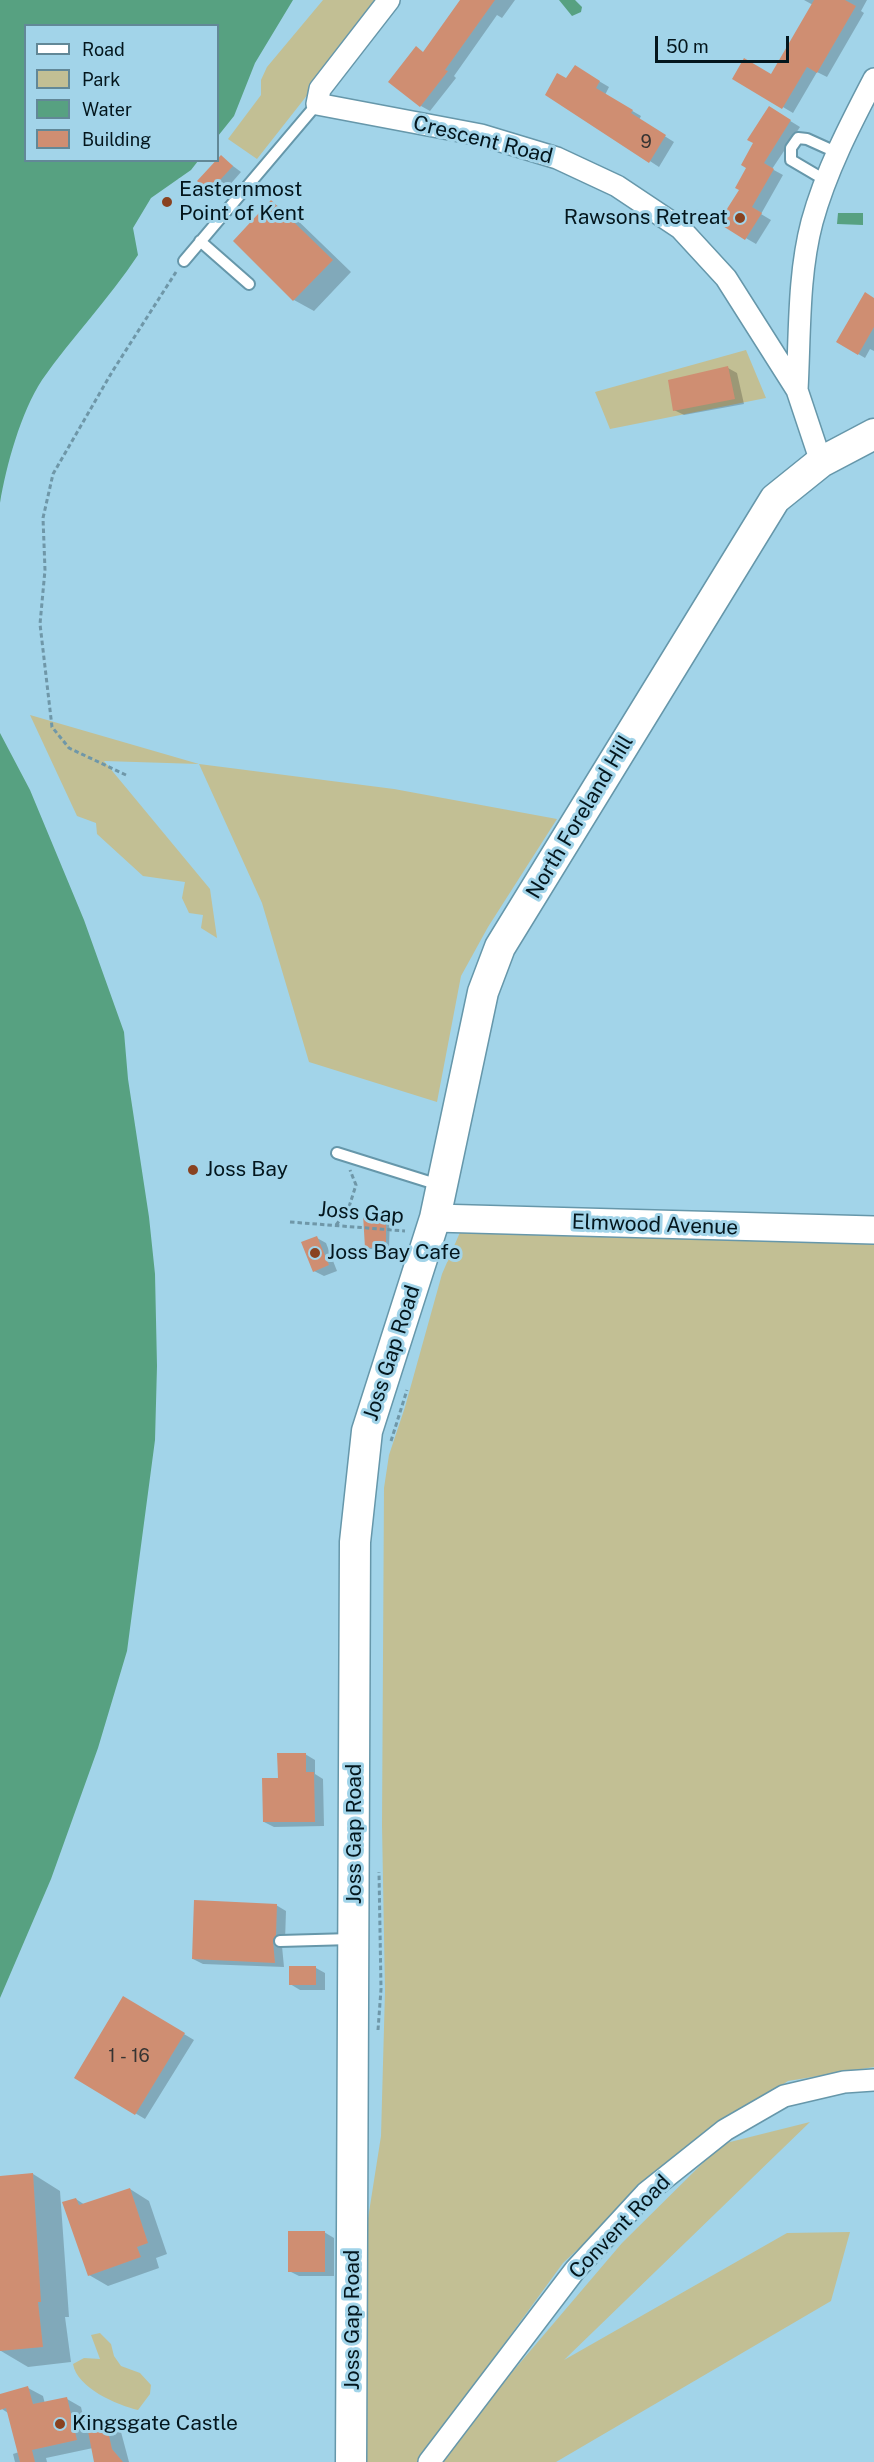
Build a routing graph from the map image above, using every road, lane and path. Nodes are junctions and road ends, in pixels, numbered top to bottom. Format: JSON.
{"nodes":[{"id":1,"x":389,"y":0,"type":"edge"},
{"id":2,"x":874,"y":79,"type":"edge"},
{"id":3,"x":317,"y":104,"type":"junction"},
{"id":4,"x":838,"y":153,"type":"junction"},
{"id":5,"x":825,"y":180,"type":"junction"},
{"id":6,"x":200,"y":241,"type":"junction"},
{"id":7,"x":184,"y":261,"type":"joint"},
{"id":8,"x":249,"y":284,"type":"dead end"},
{"id":9,"x":796,"y":390,"type":"junction"},
{"id":10,"x":874,"y":434,"type":"edge"},
{"id":11,"x":821,"y":462,"type":"junction"},
{"id":12,"x":126,"y":775,"type":"dead end"},
{"id":13,"x":337,"y":1153,"type":"dead end"},
{"id":14,"x":356,"y":1185,"type":"dead end"},
{"id":15,"x":442,"y":1186,"type":"junction"},
{"id":16,"x":290,"y":1222,"type":"dead end"},
{"id":17,"x":335,"y":1226,"type":"junction"},
{"id":18,"x":433,"y":1226,"type":"junction"},
{"id":19,"x":874,"y":1230,"type":"edge"},
{"id":20,"x":407,"y":1389,"type":"dead end"},
{"id":21,"x":389,"y":1448,"type":"dead end"},
{"id":22,"x":379,"y":1870,"type":"dead end"},
{"id":23,"x":354,"y":1939,"type":"junction"},
{"id":24,"x":280,"y":1941,"type":"dead end"},
{"id":25,"x":378,"y":2034,"type":"dead end"},
{"id":26,"x":874,"y":2080,"type":"edge"},
{"id":27,"x":351,"y":2462,"type":"edge"},
{"id":28,"x":429,"y":2462,"type":"edge"}],
"edges":[{"from":1,"to":3,"type":"street"},
{"from":2,"to":4,"type":"street"},
{"from":3,"to":6,"type":"lane"},
{"from":3,"to":9,"type":"street","name":"Crescent Road"},
{"from":4,"to":5,"type":"street"},
{"from":4,"to":5,"type":"lane"},
{"from":5,"to":9,"type":"street"},
{"from":6,"to":7,"type":"lane"},
{"from":6,"to":8,"type":"lane"},
{"from":7,"to":12,"type":"path"},
{"from":9,"to":11,"type":"street","name":"Crescent Road"},
{"from":10,"to":11,"type":"main road","name":"North Foreland Hill"},
{"from":11,"to":15,"type":"main road","name":"North Foreland Hill"},
{"from":13,"to":15,"type":"lane"},
{"from":14,"to":17,"type":"path"},
{"from":15,"to":18,"type":"main road","name":"North Foreland Hill"},
{"from":16,"to":17,"type":"path","name":"Joss Gap"},
{"from":17,"to":18,"type":"path","name":"Joss Gap"},
{"from":18,"to":19,"type":"street","name":"Elmwood Avenue"},
{"from":18,"to":23,"type":"main road","name":"Joss Gap Road"},
{"from":20,"to":21,"type":"path"},
{"from":22,"to":25,"type":"path"},
{"from":23,"to":24,"type":"lane"},
{"from":23,"to":27,"type":"main road","name":"Joss Gap Road"},
{"from":26,"to":28,"type":"street","name":"Convent Road"}]}
